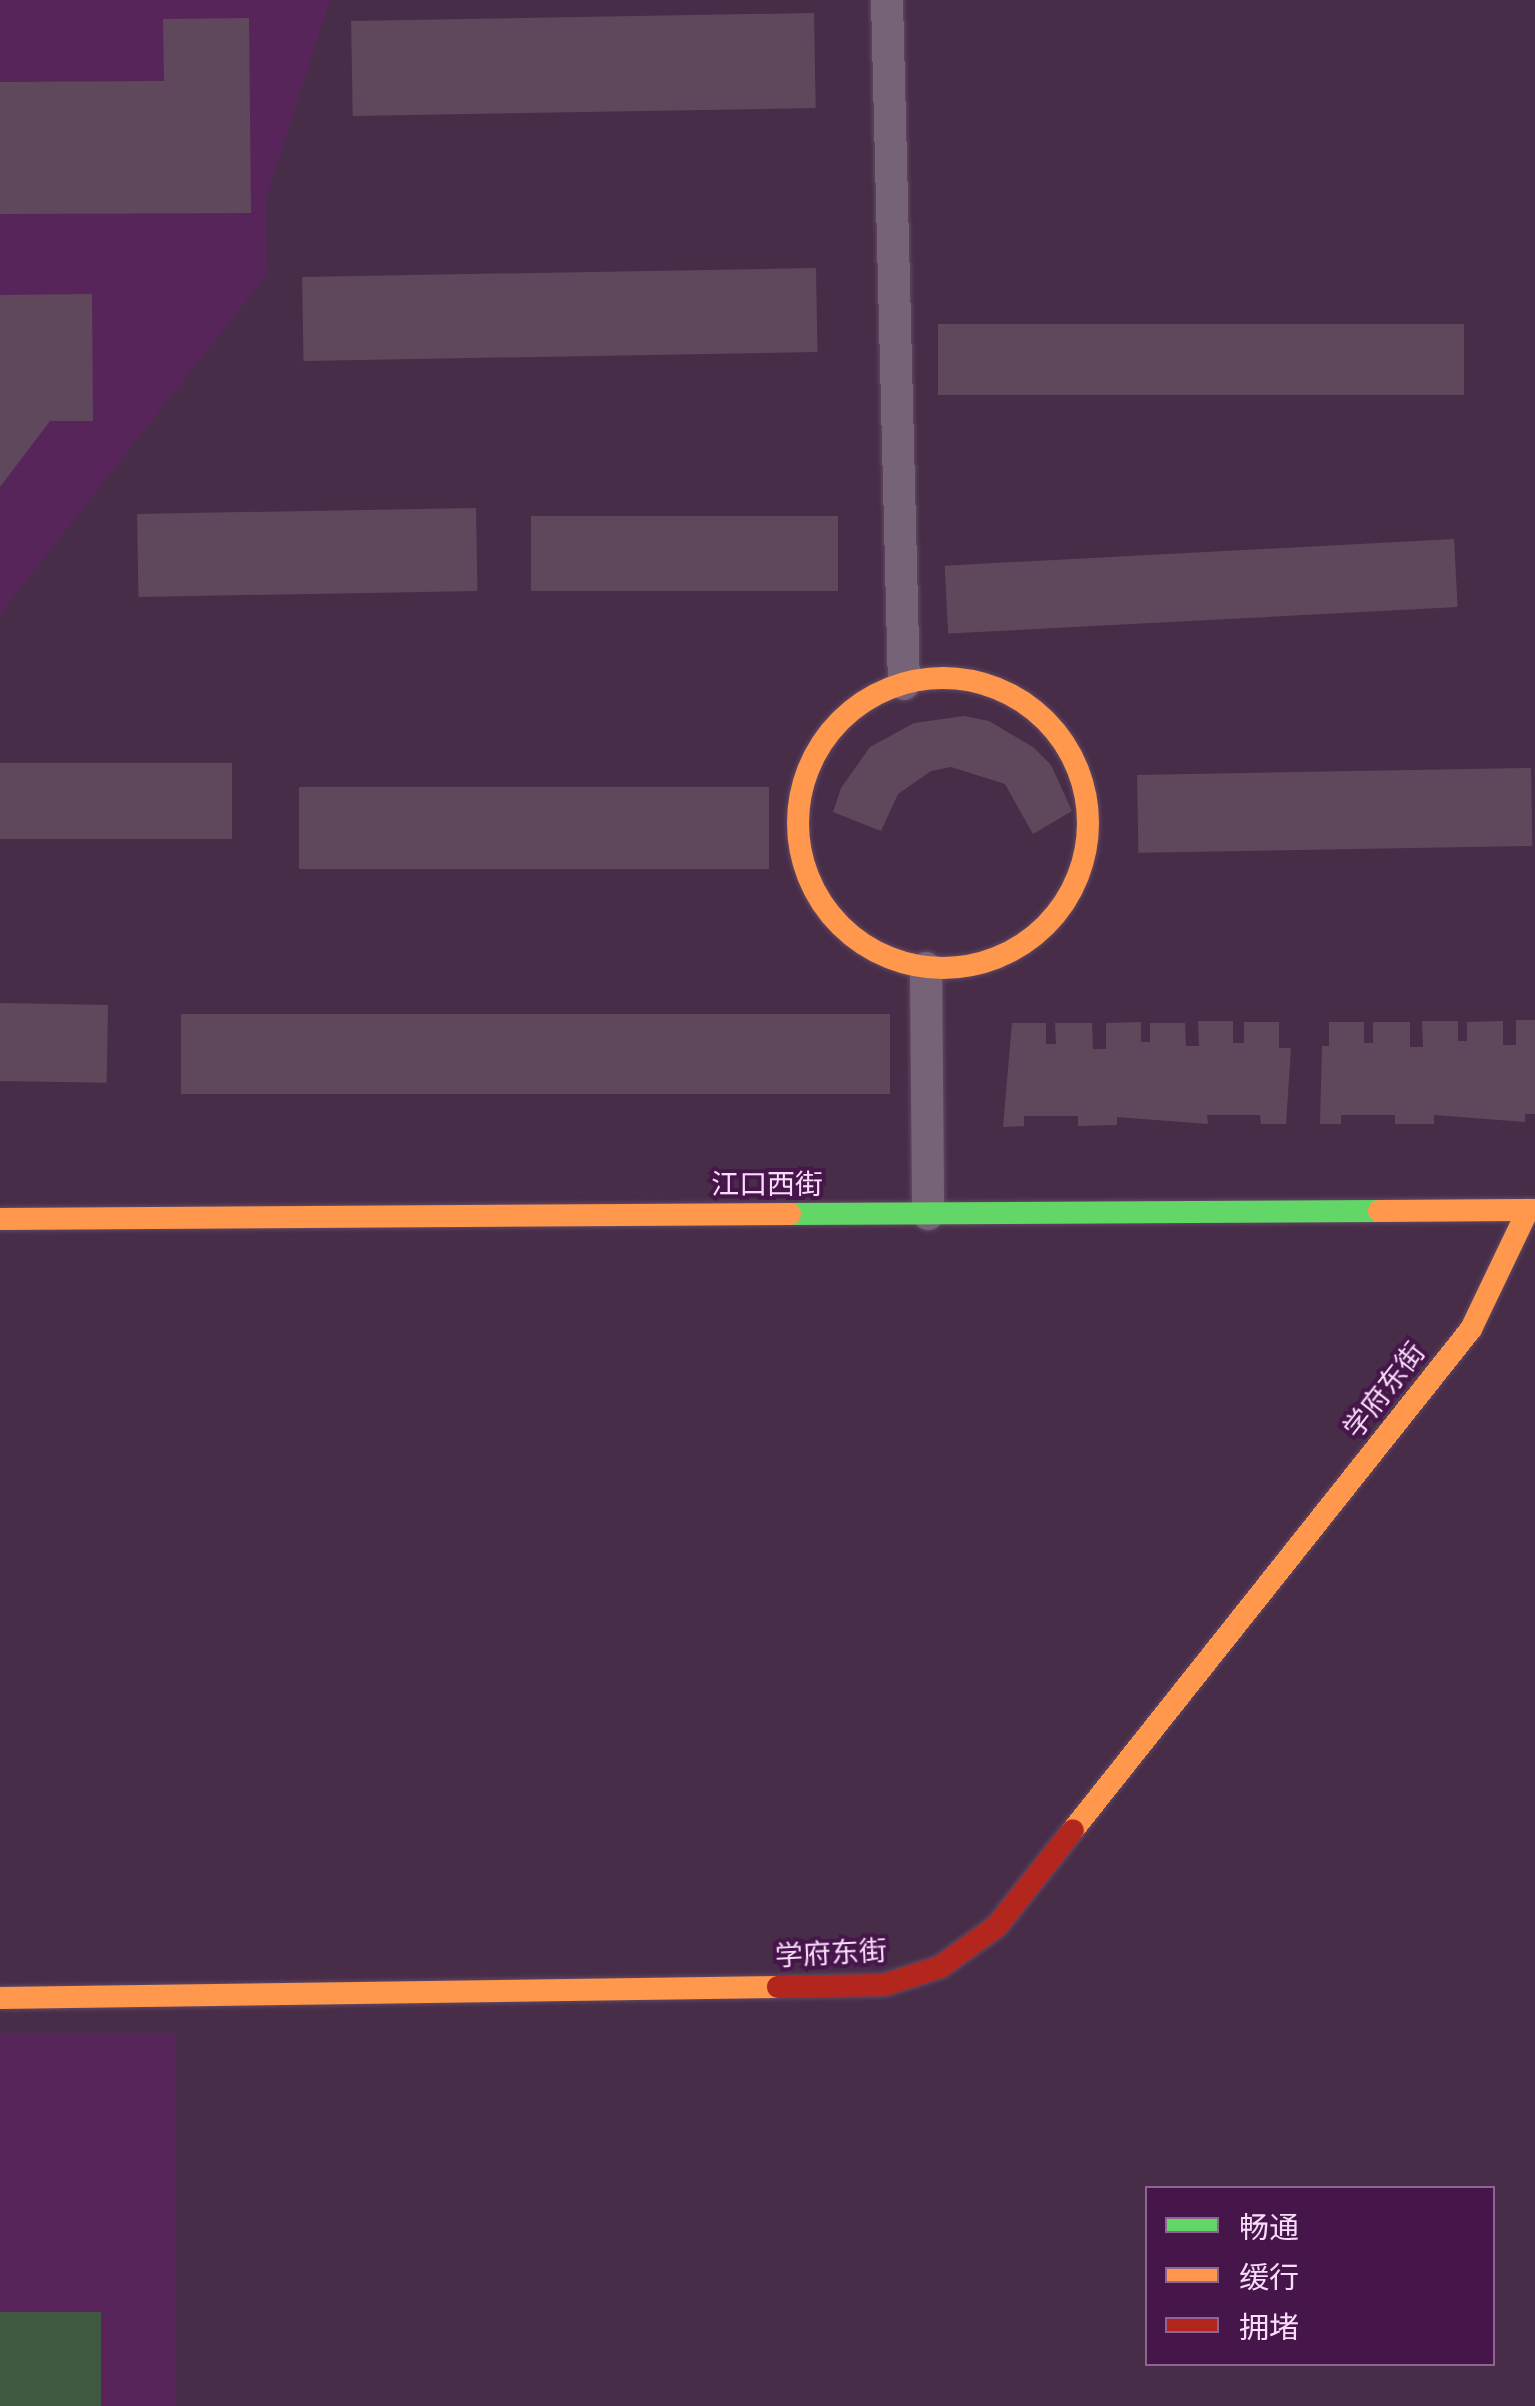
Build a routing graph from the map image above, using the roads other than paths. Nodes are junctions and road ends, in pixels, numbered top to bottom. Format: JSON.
{"nodes":[{"id":1,"x":887,"y":0,"type":"edge"},
{"id":2,"x":904,"y":684,"type":"junction"},
{"id":3,"x":926,"y":968,"type":"junction"},
{"id":4,"x":1531,"y":1210,"type":"edge"},
{"id":5,"x":928,"y":1214,"type":"junction"},
{"id":6,"x":0,"y":1219,"type":"edge"},
{"id":7,"x":0,"y":1998,"type":"edge"}],
"edges":[{"from":1,"to":2,"type":"street"},
{"from":2,"to":3,"type":"street"},
{"from":2,"to":3,"type":"street"},
{"from":3,"to":5,"type":"street"},
{"from":4,"to":5,"type":"street","name":"江口西街"},
{"from":4,"to":7,"type":"street","name":"学府东街"},
{"from":5,"to":6,"type":"street","name":"江口西街"}]}
